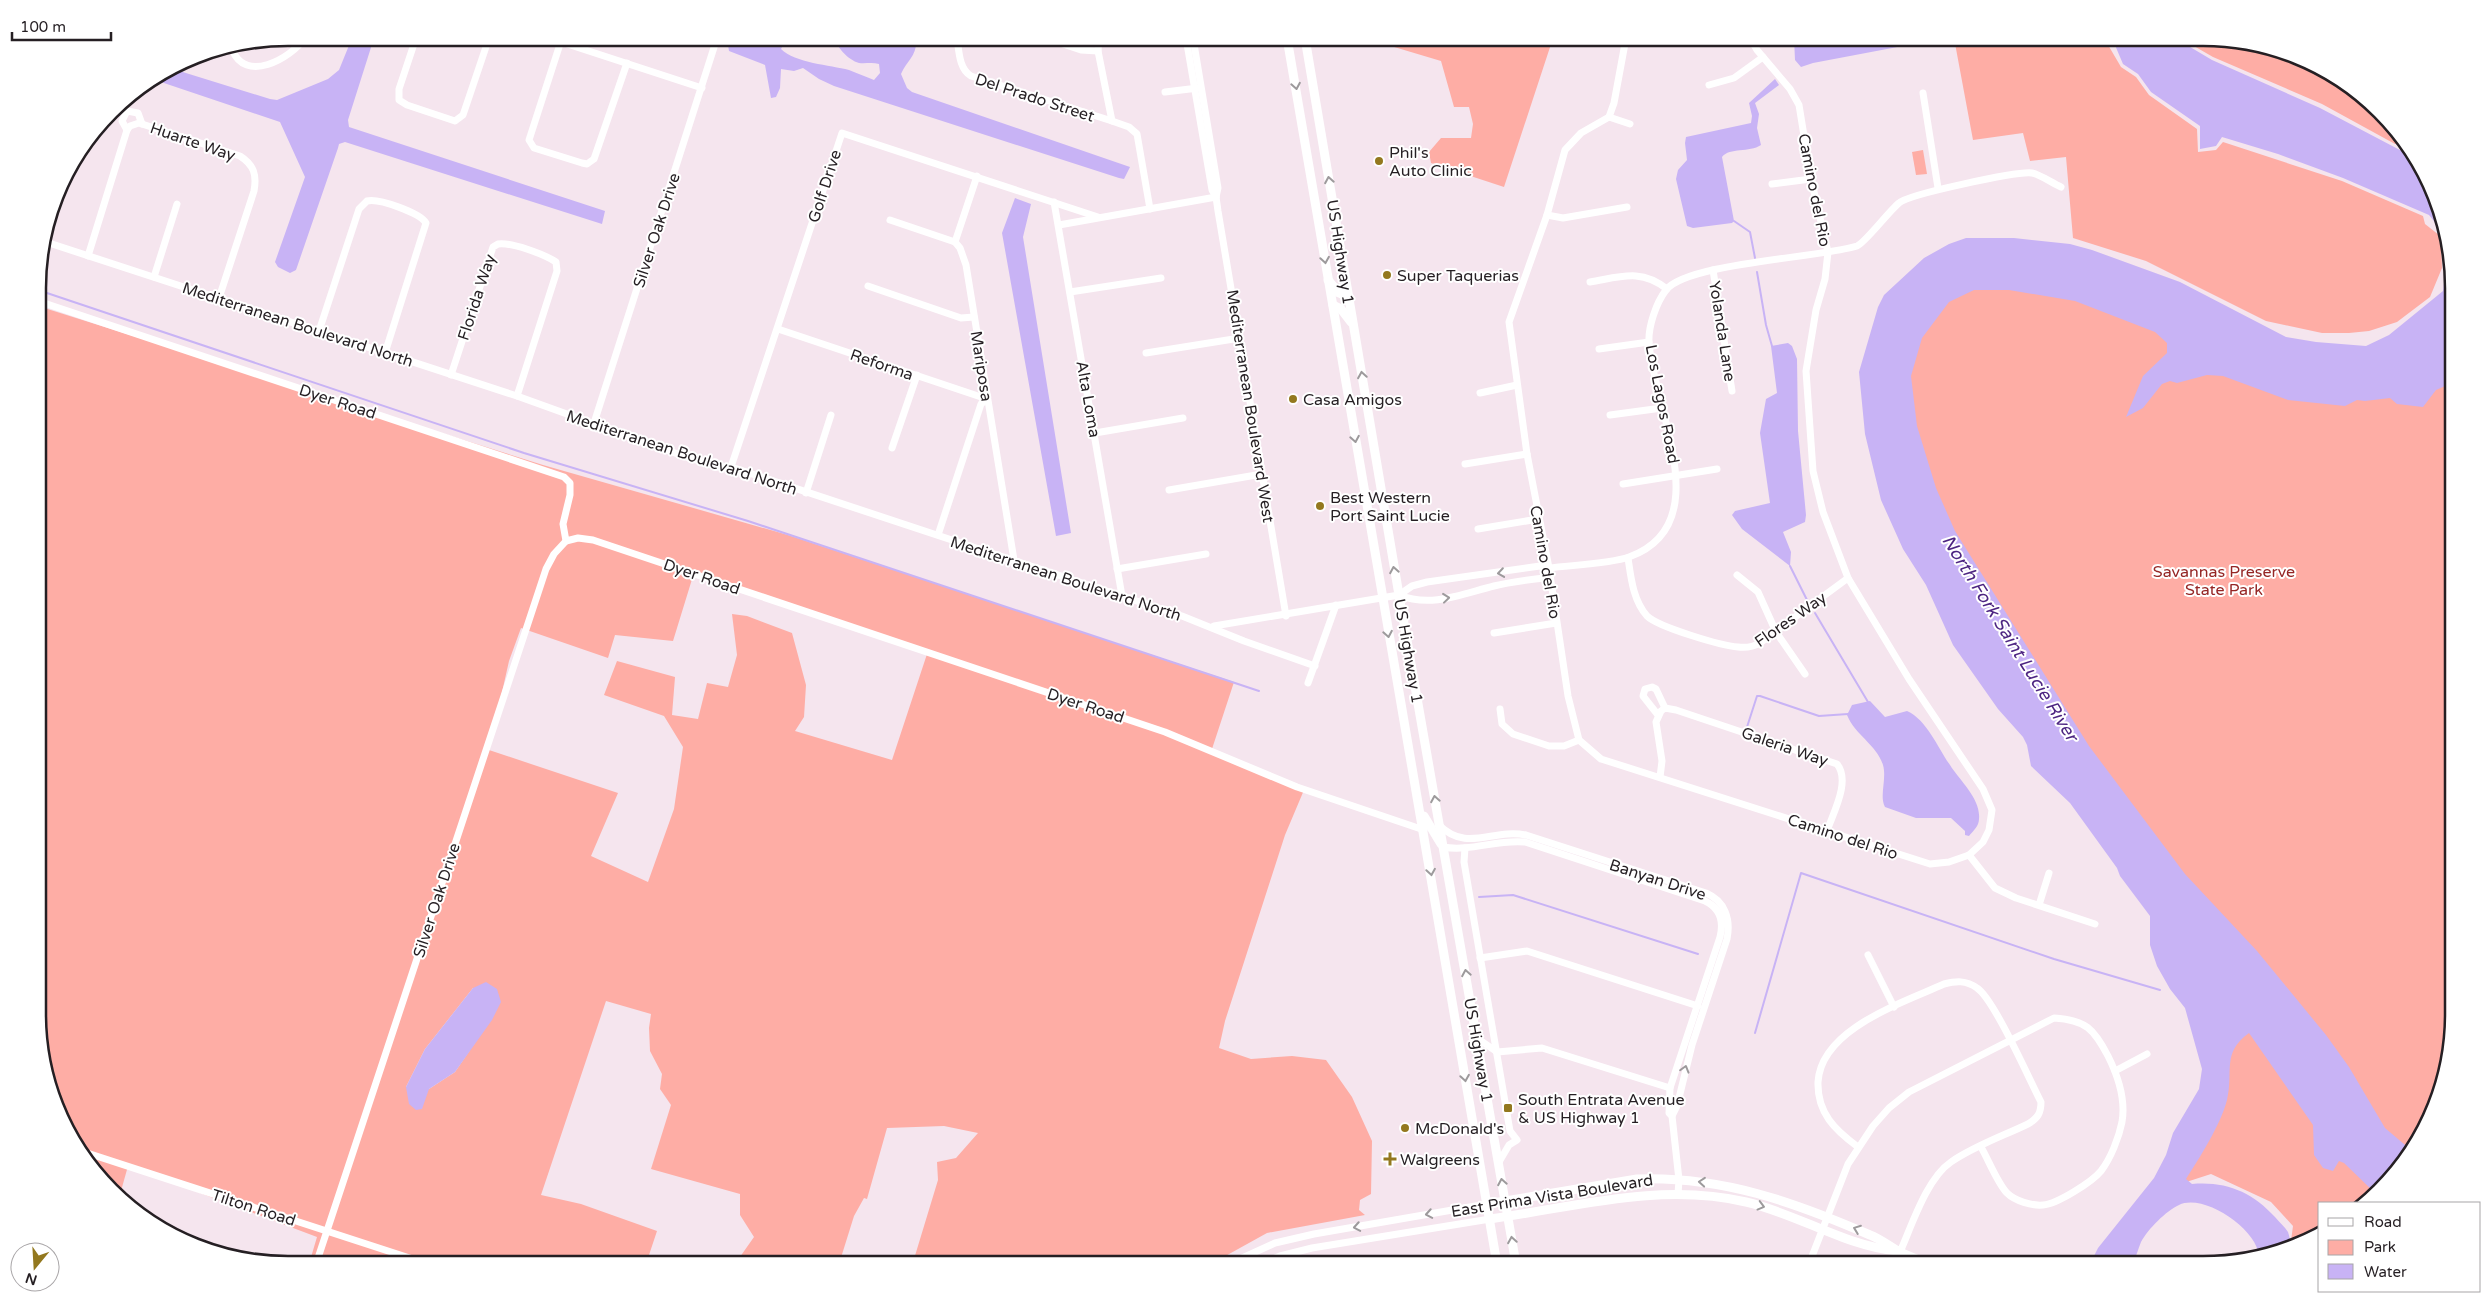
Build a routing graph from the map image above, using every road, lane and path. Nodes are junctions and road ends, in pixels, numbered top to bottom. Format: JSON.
{"nodes":[{"id":1,"x":298,"y":46,"type":"edge"},
{"id":2,"x":413,"y":46,"type":"edge"},
{"id":3,"x":486,"y":46,"type":"edge"},
{"id":4,"x":559,"y":46,"type":"edge"},
{"id":5,"x":576,"y":46,"type":"edge"},
{"id":6,"x":715,"y":46,"type":"edge"},
{"id":7,"x":958,"y":46,"type":"edge"},
{"id":8,"x":1069,"y":46,"type":"edge"},
{"id":9,"x":1098,"y":46,"type":"edge"},
{"id":10,"x":1188,"y":46,"type":"edge"},
{"id":11,"x":1194,"y":46,"type":"edge"},
{"id":12,"x":1289,"y":46,"type":"edge"},
{"id":13,"x":1306,"y":46,"type":"edge"},
{"id":14,"x":1624,"y":46,"type":"edge"},
{"id":15,"x":1755,"y":46,"type":"edge"},
{"id":16,"x":1098,"y":51,"type":"junction"},
{"id":17,"x":235,"y":52,"type":"edge"},
{"id":18,"x":1763,"y":57,"type":"junction"},
{"id":19,"x":627,"y":63,"type":"junction"},
{"id":20,"x":1709,"y":85,"type":"dead end"},
{"id":21,"x":702,"y":88,"type":"junction"},
{"id":22,"x":1198,"y":88,"type":"junction"},
{"id":23,"x":1165,"y":92,"type":"dead end"},
{"id":24,"x":1923,"y":93,"type":"dead end"},
{"id":25,"x":1609,"y":117,"type":"junction"},
{"id":26,"x":1112,"y":121,"type":"junction"},
{"id":27,"x":142,"y":124,"type":"junction"},
{"id":28,"x":1630,"y":124,"type":"dead end"},
{"id":29,"x":128,"y":130,"type":"junction"},
{"id":30,"x":977,"y":176,"type":"junction"},
{"id":31,"x":1811,"y":179,"type":"junction"},
{"id":32,"x":1772,"y":184,"type":"dead end"},
{"id":33,"x":2061,"y":187,"type":"dead end"},
{"id":34,"x":1938,"y":188,"type":"junction"},
{"id":35,"x":1216,"y":197,"type":"junction"},
{"id":36,"x":1054,"y":202,"type":"junction"},
{"id":37,"x":178,"y":204,"type":"dead end"},
{"id":38,"x":1627,"y":207,"type":"dead end"},
{"id":39,"x":1150,"y":209,"type":"junction"},
{"id":40,"x":1547,"y":215,"type":"junction"},
{"id":41,"x":1098,"y":217,"type":"junction"},
{"id":42,"x":890,"y":220,"type":"dead end"},
{"id":43,"x":1059,"y":225,"type":"junction"},
{"id":44,"x":955,"y":242,"type":"junction"},
{"id":45,"x":51,"y":244,"type":"edge"},
{"id":46,"x":1828,"y":252,"type":"junction"},
{"id":47,"x":88,"y":256,"type":"junction"},
{"id":48,"x":1714,"y":270,"type":"junction"},
{"id":49,"x":154,"y":277,"type":"junction"},
{"id":50,"x":1161,"y":278,"type":"dead end"},
{"id":51,"x":1328,"y":279,"type":"junction"},
{"id":52,"x":1590,"y":282,"type":"dead end"},
{"id":53,"x":868,"y":286,"type":"dead end"},
{"id":54,"x":1667,"y":289,"type":"junction"},
{"id":55,"x":1070,"y":292,"type":"junction"},
{"id":56,"x":1348,"y":297,"type":"junction"},
{"id":57,"x":219,"y":298,"type":"junction"},
{"id":58,"x":46,"y":304,"type":"edge"},
{"id":59,"x":1332,"y":304,"type":"junction"},
{"id":60,"x":974,"y":318,"type":"junction"},
{"id":61,"x":1353,"y":324,"type":"junction"},
{"id":62,"x":778,"y":329,"type":"junction"},
{"id":63,"x":319,"y":331,"type":"junction"},
{"id":64,"x":1240,"y":338,"type":"junction"},
{"id":65,"x":1649,"y":342,"type":"junction"},
{"id":66,"x":1599,"y":349,"type":"dead end"},
{"id":67,"x":385,"y":353,"type":"junction"},
{"id":68,"x":1146,"y":353,"type":"dead end"},
{"id":69,"x":451,"y":374,"type":"junction"},
{"id":70,"x":916,"y":376,"type":"junction"},
{"id":71,"x":1517,"y":385,"type":"junction"},
{"id":72,"x":1732,"y":391,"type":"dead end"},
{"id":73,"x":1480,"y":393,"type":"dead end"},
{"id":74,"x":517,"y":396,"type":"junction"},
{"id":75,"x":987,"y":399,"type":"junction"},
{"id":76,"x":1662,"y":408,"type":"junction"},
{"id":77,"x":832,"y":415,"type":"dead end"},
{"id":78,"x":1610,"y":415,"type":"dead end"},
{"id":79,"x":1182,"y":418,"type":"dead end"},
{"id":80,"x":594,"y":423,"type":"junction"},
{"id":81,"x":1095,"y":433,"type":"junction"},
{"id":82,"x":892,"y":448,"type":"dead end"},
{"id":83,"x":1527,"y":454,"type":"junction"},
{"id":84,"x":1465,"y":464,"type":"dead end"},
{"id":85,"x":731,"y":467,"type":"junction"},
{"id":86,"x":1717,"y":469,"type":"dead end"},
{"id":87,"x":1262,"y":474,"type":"junction"},
{"id":88,"x":1677,"y":474,"type":"junction"},
{"id":89,"x":1623,"y":484,"type":"dead end"},
{"id":90,"x":1170,"y":490,"type":"dead end"},
{"id":91,"x":806,"y":493,"type":"junction"},
{"id":92,"x":1538,"y":519,"type":"junction"},
{"id":93,"x":1478,"y":529,"type":"dead end"},
{"id":94,"x":938,"y":535,"type":"junction"},
{"id":95,"x":566,"y":542,"type":"junction"},
{"id":96,"x":1206,"y":554,"type":"dead end"},
{"id":97,"x":1628,"y":558,"type":"junction"},
{"id":98,"x":1014,"y":560,"type":"junction"},
{"id":99,"x":1549,"y":568,"type":"junction"},
{"id":100,"x":1118,"y":569,"type":"junction"},
{"id":101,"x":1737,"y":575,"type":"dead end"},
{"id":102,"x":1848,"y":578,"type":"junction"},
{"id":103,"x":1122,"y":596,"type":"junction"},
{"id":104,"x":1399,"y":596,"type":"junction"},
{"id":105,"x":1382,"y":598,"type":"junction"},
{"id":106,"x":1336,"y":605,"type":"junction"},
{"id":107,"x":1286,"y":616,"type":"junction"},
{"id":108,"x":1556,"y":623,"type":"junction"},
{"id":109,"x":1211,"y":626,"type":"junction"},
{"id":110,"x":1776,"y":632,"type":"junction"},
{"id":111,"x":1494,"y":633,"type":"dead end"},
{"id":112,"x":1315,"y":666,"type":"junction"},
{"id":113,"x":1805,"y":674,"type":"dead end"},
{"id":114,"x":1308,"y":683,"type":"dead end"},
{"id":115,"x":1665,"y":708,"type":"junction"},
{"id":116,"x":1500,"y":709,"type":"dead end"},
{"id":117,"x":1658,"y":715,"type":"junction"},
{"id":118,"x":1578,"y":740,"type":"junction"},
{"id":119,"x":1660,"y":777,"type":"junction"},
{"id":120,"x":1420,"y":807,"type":"junction"},
{"id":121,"x":1439,"y":825,"type":"junction"},
{"id":122,"x":1424,"y":830,"type":"junction"},
{"id":123,"x":1827,"y":831,"type":"junction"},
{"id":124,"x":1480,"y":841,"type":"junction"},
{"id":125,"x":1443,"y":847,"type":"junction"},
{"id":126,"x":1465,"y":848,"type":"junction"},
{"id":127,"x":1969,"y":855,"type":"junction"},
{"id":128,"x":1447,"y":866,"type":"junction"},
{"id":129,"x":2049,"y":873,"type":"dead end"},
{"id":130,"x":2038,"y":905,"type":"junction"},
{"id":131,"x":2095,"y":924,"type":"dead end"},
{"id":132,"x":1868,"y":956,"type":"dead end"},
{"id":133,"x":1480,"y":958,"type":"junction"},
{"id":134,"x":1714,"y":966,"type":"junction"},
{"id":135,"x":1698,"y":1006,"type":"junction"},
{"id":136,"x":1894,"y":1007,"type":"junction"},
{"id":137,"x":1477,"y":1038,"type":"junction"},
{"id":138,"x":2009,"y":1040,"type":"junction"},
{"id":139,"x":1496,"y":1052,"type":"junction"},
{"id":140,"x":2147,"y":1054,"type":"dead end"},
{"id":141,"x":2115,"y":1070,"type":"junction"},
{"id":142,"x":1670,"y":1088,"type":"junction"},
{"id":143,"x":1672,"y":1116,"type":"junction"},
{"id":144,"x":1858,"y":1147,"type":"junction"},
{"id":145,"x":1981,"y":1147,"type":"junction"},
{"id":146,"x":92,"y":1155,"type":"edge"},
{"id":147,"x":1499,"y":1162,"type":"junction"},
{"id":148,"x":1679,"y":1180,"type":"junction"},
{"id":149,"x":1678,"y":1194,"type":"junction"},
{"id":150,"x":1506,"y":1202,"type":"junction"},
{"id":151,"x":1487,"y":1204,"type":"junction"},
{"id":152,"x":1508,"y":1216,"type":"junction"},
{"id":153,"x":1827,"y":1218,"type":"junction"},
{"id":154,"x":1490,"y":1219,"type":"junction"},
{"id":155,"x":1823,"y":1228,"type":"junction"},
{"id":156,"x":327,"y":1231,"type":"junction"},
{"id":157,"x":1900,"y":1252,"type":"junction"},
{"id":158,"x":319,"y":1256,"type":"edge"},
{"id":159,"x":404,"y":1256,"type":"edge"},
{"id":160,"x":1247,"y":1256,"type":"edge"},
{"id":161,"x":1280,"y":1256,"type":"edge"},
{"id":162,"x":1496,"y":1256,"type":"edge"},
{"id":163,"x":1515,"y":1256,"type":"edge"},
{"id":164,"x":1812,"y":1256,"type":"edge"},
{"id":165,"x":1910,"y":1256,"type":"edge"}],
"edges":[{"from":1,"to":17,"type":"street"},
{"from":2,"to":3,"type":"street"},
{"from":4,"to":19,"type":"street"},
{"from":5,"to":19,"type":"street"},
{"from":6,"to":21,"type":"street","name":"Silver Oak Drive"},
{"from":7,"to":26,"type":"street","name":"Del Prado Street"},
{"from":8,"to":16,"type":"street"},
{"from":9,"to":16,"type":"street"},
{"from":10,"to":22,"type":"street","name":"Mediterranean Boulevard West"},
{"from":11,"to":22,"type":"street","name":"Mediterranean Boulevard West"},
{"from":12,"to":51,"type":"main road","name":"US Highway 1","one_way":true},
{"from":56,"to":13,"type":"main road","name":"US Highway 1","one_way":true},
{"from":14,"to":25,"type":"street"},
{"from":15,"to":18,"type":"street","name":"Camino del Rio"},
{"from":16,"to":26,"type":"street"},
{"from":18,"to":20,"type":"street"},
{"from":18,"to":31,"type":"street","name":"Camino del Rio"},
{"from":19,"to":21,"type":"street"},
{"from":21,"to":80,"type":"street","name":"Silver Oak Drive"},
{"from":22,"to":23,"type":"street"},
{"from":22,"to":35,"type":"street","name":"Mediterranean Boulevard West"},
{"from":24,"to":34,"type":"street"},
{"from":25,"to":28,"type":"street"},
{"from":25,"to":40,"type":"street","name":"Camino del Rio"},
{"from":26,"to":39,"type":"street"},
{"from":27,"to":29,"type":"street","name":"Huarte Way"},
{"from":27,"to":29,"type":"street"},
{"from":27,"to":57,"type":"street","name":"Huarte Way"},
{"from":29,"to":47,"type":"street","name":"Huarte Way"},
{"from":30,"to":36,"type":"street","name":"Golf Drive"},
{"from":30,"to":44,"type":"street"},
{"from":30,"to":62,"type":"street","name":"Golf Drive"},
{"from":31,"to":32,"type":"street"},
{"from":31,"to":46,"type":"street","name":"Camino del Rio"},
{"from":33,"to":34,"type":"street"},
{"from":34,"to":46,"type":"street"},
{"from":35,"to":39,"type":"street","name":"Golf Drive"},
{"from":35,"to":64,"type":"street","name":"Mediterranean Boulevard West"},
{"from":36,"to":41,"type":"street","name":"Golf Drive"},
{"from":36,"to":43,"type":"street","name":"Alta Loma"},
{"from":37,"to":49,"type":"street"},
{"from":38,"to":40,"type":"street"},
{"from":39,"to":41,"type":"street","name":"Golf Drive"},
{"from":40,"to":71,"type":"street","name":"Camino del Rio"},
{"from":41,"to":43,"type":"street","name":"Golf Drive"},
{"from":42,"to":44,"type":"street"},
{"from":43,"to":55,"type":"street","name":"Alta Loma"},
{"from":44,"to":60,"type":"street","name":"Mariposa"},
{"from":45,"to":47,"type":"street","name":"Mediterranean Boulevard North"},
{"from":46,"to":48,"type":"street"},
{"from":46,"to":102,"type":"street","name":"Camino del Rio"},
{"from":47,"to":49,"type":"street","name":"Mediterranean Boulevard North"},
{"from":48,"to":54,"type":"street"},
{"from":48,"to":72,"type":"street","name":"Yolanda Lane"},
{"from":49,"to":57,"type":"street","name":"Mediterranean Boulevard North"},
{"from":50,"to":55,"type":"street"},
{"from":51,"to":56,"type":"main road"},
{"from":51,"to":59,"type":"main road","name":"US Highway 1"},
{"from":52,"to":54,"type":"street"},
{"from":53,"to":60,"type":"street"},
{"from":54,"to":65,"type":"street","name":"Los Lagos Road"},
{"from":55,"to":81,"type":"street","name":"Alta Loma"},
{"from":56,"to":61,"type":"main road","name":"US Highway 1"},
{"from":57,"to":63,"type":"street","name":"Mediterranean Boulevard North"},
{"from":58,"to":95,"type":"street","name":"Dyer Road"},
{"from":59,"to":61,"type":"main road"},
{"from":59,"to":105,"type":"main road","name":"US Highway 1","one_way":true},
{"from":60,"to":75,"type":"street","name":"Mariposa"},
{"from":104,"to":61,"type":"main road","name":"US Highway 1","one_way":true},
{"from":62,"to":70,"type":"street","name":"Reforma"},
{"from":62,"to":85,"type":"street","name":"Golf Drive"},
{"from":63,"to":67,"type":"street","name":"Mediterranean Boulevard North"},
{"from":63,"to":67,"type":"street"},
{"from":64,"to":68,"type":"street"},
{"from":64,"to":87,"type":"street","name":"Mediterranean Boulevard West"},
{"from":65,"to":66,"type":"street"},
{"from":65,"to":76,"type":"street","name":"Los Lagos Road"},
{"from":67,"to":69,"type":"street","name":"Mediterranean Boulevard North"},
{"from":69,"to":74,"type":"street","name":"Mediterranean Boulevard North"},
{"from":69,"to":74,"type":"street","name":"Florida Way"},
{"from":70,"to":75,"type":"street","name":"Reforma"},
{"from":70,"to":82,"type":"street"},
{"from":71,"to":73,"type":"street"},
{"from":71,"to":83,"type":"street","name":"Camino del Rio"},
{"from":74,"to":80,"type":"street","name":"Mediterranean Boulevard North"},
{"from":75,"to":94,"type":"street"},
{"from":75,"to":98,"type":"street","name":"Mariposa"},
{"from":76,"to":78,"type":"street"},
{"from":76,"to":88,"type":"street","name":"Los Lagos Road"},
{"from":77,"to":91,"type":"street"},
{"from":79,"to":81,"type":"street"},
{"from":80,"to":85,"type":"street","name":"Mediterranean Boulevard North"},
{"from":81,"to":100,"type":"street","name":"Alta Loma"},
{"from":83,"to":84,"type":"street"},
{"from":83,"to":92,"type":"street","name":"Camino del Rio"},
{"from":85,"to":91,"type":"street","name":"Mediterranean Boulevard North"},
{"from":86,"to":88,"type":"street"},
{"from":87,"to":90,"type":"street"},
{"from":87,"to":107,"type":"street","name":"Mediterranean Boulevard West"},
{"from":88,"to":89,"type":"street"},
{"from":88,"to":97,"type":"street","name":"Los Lagos Road"},
{"from":91,"to":94,"type":"street","name":"Mediterranean Boulevard North"},
{"from":92,"to":93,"type":"street"},
{"from":92,"to":99,"type":"street","name":"Camino del Rio"},
{"from":94,"to":98,"type":"street","name":"Mediterranean Boulevard North"},
{"from":95,"to":122,"type":"street","name":"Dyer Road"},
{"from":95,"to":156,"type":"street","name":"Silver Oak Drive"},
{"from":96,"to":100,"type":"street"},
{"from":97,"to":99,"type":"street","name":"Los Lagos Road"},
{"from":97,"to":110,"type":"street","name":"Flores Way"},
{"from":98,"to":103,"type":"street","name":"Mediterranean Boulevard North"},
{"from":99,"to":104,"type":"street","name":"Los Lagos Road","one_way":true},
{"from":104,"to":99,"type":"street","name":"Los Lagos Road","one_way":true},
{"from":99,"to":108,"type":"street","name":"Camino del Rio"},
{"from":100,"to":103,"type":"street","name":"Alta Loma"},
{"from":101,"to":110,"type":"street"},
{"from":102,"to":110,"type":"street","name":"Flores Way"},
{"from":102,"to":127,"type":"street","name":"Camino del Rio"},
{"from":103,"to":109,"type":"street","name":"Mediterranean Boulevard North"},
{"from":104,"to":105,"type":"street"},
{"from":121,"to":104,"type":"main road","name":"US Highway 1","one_way":true},
{"from":105,"to":106,"type":"street"},
{"from":105,"to":120,"type":"main road","name":"US Highway 1","one_way":true},
{"from":106,"to":107,"type":"street"},
{"from":106,"to":112,"type":"street"},
{"from":107,"to":109,"type":"street"},
{"from":108,"to":111,"type":"street"},
{"from":108,"to":118,"type":"street","name":"Camino del Rio"},
{"from":109,"to":112,"type":"street","name":"Mediterranean Boulevard North"},
{"from":110,"to":113,"type":"street"},
{"from":112,"to":114,"type":"street"},
{"from":115,"to":117,"type":"street"},
{"from":115,"to":117,"type":"street"},
{"from":115,"to":123,"type":"street","name":"Galeria Way"},
{"from":116,"to":118,"type":"street"},
{"from":117,"to":119,"type":"street"},
{"from":118,"to":119,"type":"street","name":"Camino del Rio"},
{"from":119,"to":123,"type":"street","name":"Camino del Rio"},
{"from":120,"to":122,"type":"main road","name":"US Highway 1"},
{"from":120,"to":125,"type":"main road"},
{"from":121,"to":124,"type":"street","name":"Banyan Drive"},
{"from":121,"to":125,"type":"main road","name":"US Highway 1"},
{"from":122,"to":128,"type":"main road"},
{"from":122,"to":151,"type":"main road","name":"US Highway 1","one_way":true},
{"from":123,"to":127,"type":"street","name":"Camino del Rio"},
{"from":124,"to":126,"type":"street","name":"Banyan Drive"},
{"from":124,"to":134,"type":"street","name":"Banyan Drive"},
{"from":125,"to":126,"type":"street","name":"Banyan Drive"},
{"from":125,"to":128,"type":"main road","name":"US Highway 1"},
{"from":126,"to":133,"type":"street"},
{"from":127,"to":130,"type":"street"},
{"from":137,"to":128,"type":"main road","name":"US Highway 1","one_way":true},
{"from":129,"to":130,"type":"street"},
{"from":130,"to":131,"type":"street"},
{"from":132,"to":136,"type":"street"},
{"from":133,"to":135,"type":"street"},
{"from":133,"to":139,"type":"street"},
{"from":134,"to":135,"type":"street","name":"Banyan Drive"},
{"from":143,"to":134,"type":"street","name":"Banyan Drive","one_way":true},
{"from":135,"to":142,"type":"street","name":"Banyan Drive"},
{"from":136,"to":138,"type":"street"},
{"from":136,"to":144,"type":"street"},
{"from":137,"to":139,"type":"street"},
{"from":137,"to":147,"type":"main road","name":"US Highway 1"},
{"from":138,"to":141,"type":"street"},
{"from":138,"to":144,"type":"street"},
{"from":138,"to":145,"type":"street"},
{"from":139,"to":142,"type":"street"},
{"from":139,"to":147,"type":"street"},
{"from":140,"to":141,"type":"street"},
{"from":141,"to":145,"type":"street"},
{"from":142,"to":143,"type":"street","name":"Banyan Drive"},
{"from":143,"to":148,"type":"street","name":"Banyan Drive"},
{"from":144,"to":153,"type":"street"},
{"from":145,"to":157,"type":"street"},
{"from":146,"to":156,"type":"street","name":"Tilton Road"},
{"from":150,"to":147,"type":"main road","name":"US Highway 1","one_way":true},
{"from":148,"to":149,"type":"street","name":"Banyan Drive"},
{"from":148,"to":150,"type":"main road","name":"East Prima Vista Boulevard"},
{"from":153,"to":148,"type":"main road","name":"East Prima Vista Boulevard","one_way":true},
{"from":149,"to":152,"type":"main road","name":"East Prima Vista Boulevard"},
{"from":149,"to":155,"type":"main road","name":"East Prima Vista Boulevard","one_way":true},
{"from":150,"to":151,"type":"main road","name":"East Prima Vista Boulevard"},
{"from":150,"to":152,"type":"main road","name":"US Highway 1"},
{"from":151,"to":154,"type":"main road","name":"US Highway 1"},
{"from":151,"to":160,"type":"street","name":"East Prima Vista Boulevard","one_way":true},
{"from":152,"to":154,"type":"main road","name":"East Prima Vista Boulevard"},
{"from":163,"to":152,"type":"main road","name":"US Highway 1","one_way":true},
{"from":153,"to":155,"type":"street"},
{"from":157,"to":153,"type":"main road","name":"East Prima Vista Boulevard","one_way":true},
{"from":154,"to":161,"type":"street","name":"East Prima Vista Boulevard"},
{"from":154,"to":162,"type":"main road","name":"US Highway 1"},
{"from":155,"to":157,"type":"main road","name":"East Prima Vista Boulevard"},
{"from":155,"to":164,"type":"street"},
{"from":156,"to":158,"type":"street","name":"Silver Oak Drive"},
{"from":156,"to":159,"type":"street","name":"Tilton Road"},
{"from":157,"to":165,"type":"main road","name":"East Prima Vista Boulevard"}]}
